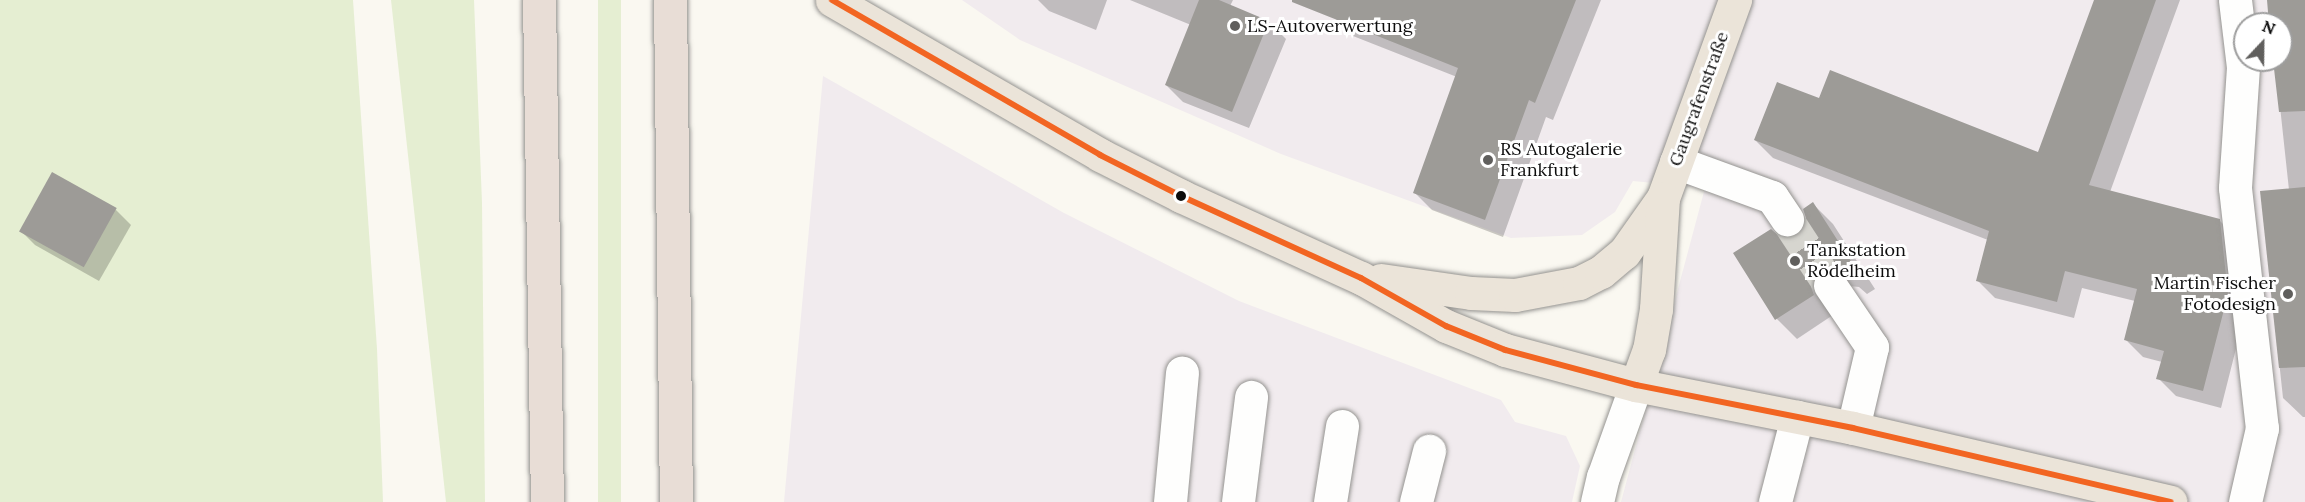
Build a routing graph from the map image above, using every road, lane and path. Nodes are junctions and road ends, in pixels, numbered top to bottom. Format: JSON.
{"nodes":[{"id":1,"x":539,"y":0,"type":"edge"},
{"id":2,"x":670,"y":0,"type":"edge"},
{"id":3,"x":832,"y":0,"type":"edge"},
{"id":4,"x":1735,"y":0,"type":"edge"},
{"id":5,"x":2235,"y":0,"type":"edge"},
{"id":6,"x":1676,"y":162,"type":"junction"},
{"id":7,"x":1663,"y":198,"type":"junction"},
{"id":8,"x":1787,"y":219,"type":"tunnel mouth"},
{"id":9,"x":1361,"y":278,"type":"junction"},
{"id":10,"x":1830,"y":285,"type":"tunnel mouth"},
{"id":11,"x":1182,"y":373,"type":"dead end"},
{"id":12,"x":1636,"y":385,"type":"junction"},
{"id":13,"x":1251,"y":397,"type":"dead end"},
{"id":14,"x":1797,"y":417,"type":"junction"},
{"id":15,"x":1342,"y":426,"type":"dead end"},
{"id":16,"x":1853,"y":428,"type":"junction"},
{"id":17,"x":1429,"y":451,"type":"dead end"},
{"id":18,"x":547,"y":502,"type":"edge"},
{"id":19,"x":676,"y":502,"type":"edge"},
{"id":20,"x":1170,"y":502,"type":"edge"},
{"id":21,"x":1238,"y":502,"type":"edge"},
{"id":22,"x":1330,"y":502,"type":"edge"},
{"id":23,"x":1416,"y":502,"type":"edge"},
{"id":24,"x":1597,"y":502,"type":"edge"},
{"id":25,"x":1775,"y":502,"type":"edge"},
{"id":26,"x":2171,"y":502,"type":"edge"},
{"id":27,"x":2245,"y":502,"type":"edge"}],
"edges":[{"from":1,"to":18,"type":"highway"},
{"from":2,"to":19,"type":"highway"},
{"from":3,"to":9,"type":"main road"},
{"from":4,"to":6,"type":"main road","name":"Gaugrafenstraße"},
{"from":5,"to":27,"type":"street"},
{"from":6,"to":7,"type":"main road","name":"Gaugrafenstraße"},
{"from":6,"to":8,"type":"street"},
{"from":7,"to":9,"type":"main road","name":"Gaugrafenstraße"},
{"from":7,"to":12,"type":"main road","name":"Gaugrafenstraße"},
{"from":9,"to":12,"type":"main road"},
{"from":10,"to":16,"type":"street"},
{"from":11,"to":20,"type":"street"},
{"from":12,"to":14,"type":"main road"},
{"from":12,"to":24,"type":"street"},
{"from":13,"to":21,"type":"street"},
{"from":14,"to":16,"type":"main road"},
{"from":14,"to":25,"type":"street"},
{"from":15,"to":22,"type":"street"},
{"from":16,"to":26,"type":"main road"},
{"from":17,"to":23,"type":"street"}]}
